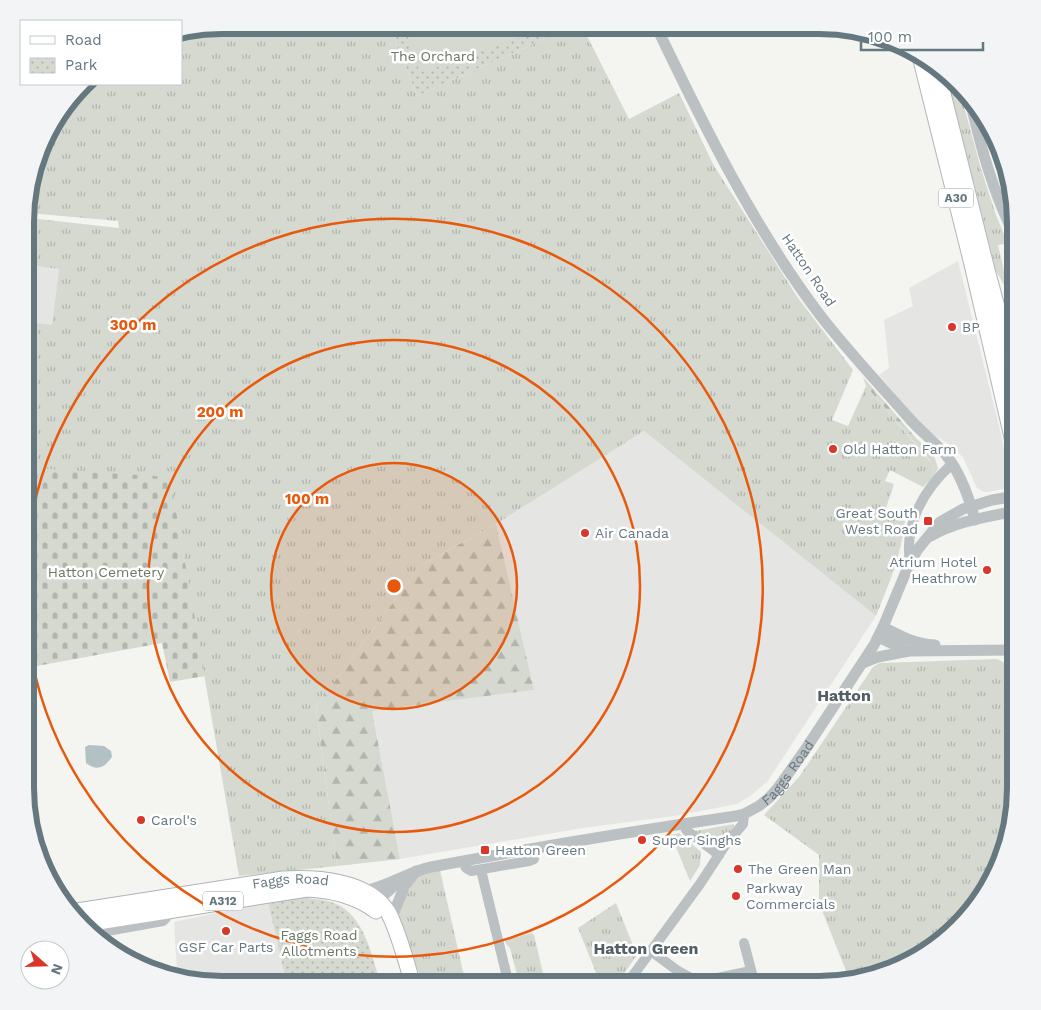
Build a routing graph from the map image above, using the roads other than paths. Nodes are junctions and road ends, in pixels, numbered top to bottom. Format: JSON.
{"nodes":[{"id":1,"x":660,"y":34,"type":"edge"},
{"id":2,"x":923,"y":66,"type":"edge"},
{"id":3,"x":938,"y":77,"type":"edge"},
{"id":4,"x":974,"y":116,"type":"edge"},
{"id":5,"x":1007,"y":219,"type":"edge"},
{"id":6,"x":1007,"y":348,"type":"edge"},
{"id":7,"x":1007,"y":413,"type":"edge"},
{"id":8,"x":952,"y":464,"type":"junction"},
{"id":9,"x":1007,"y":498,"type":"edge"},
{"id":10,"x":972,"y":506,"type":"junction"},
{"id":11,"x":1007,"y":513,"type":"edge"},
{"id":12,"x":975,"y":520,"type":"junction"},
{"id":13,"x":926,"y":539,"type":"junction"},
{"id":14,"x":910,"y":562,"type":"junction"},
{"id":15,"x":881,"y":632,"type":"junction"},
{"id":16,"x":1007,"y":643,"type":"edge"},
{"id":17,"x":1007,"y":650,"type":"edge"},
{"id":18,"x":910,"y":651,"type":"junction"},
{"id":19,"x":863,"y":663,"type":"junction"},
{"id":20,"x":744,"y":814,"type":"junction"},
{"id":21,"x":684,"y":824,"type":"junction"},
{"id":22,"x":535,"y":848,"type":"junction"},
{"id":23,"x":719,"y":855,"type":"junction"},
{"id":24,"x":463,"y":861,"type":"junction"},
{"id":25,"x":481,"y":870,"type":"junction"},
{"id":26,"x":412,"y":872,"type":"junction"},
{"id":27,"x":363,"y":891,"type":"junction"},
{"id":28,"x":166,"y":904,"type":"junction"},
{"id":29,"x":374,"y":904,"type":"junction"},
{"id":30,"x":80,"y":911,"type":"edge"},
{"id":31,"x":91,"y":923,"type":"edge"},
{"id":32,"x":393,"y":925,"type":"junction"},
{"id":33,"x":101,"y":932,"type":"edge"},
{"id":34,"x":744,"y":943,"type":"dead end"},
{"id":35,"x":650,"y":951,"type":"junction"},
{"id":36,"x":751,"y":971,"type":"junction"},
{"id":37,"x":410,"y":976,"type":"edge"},
{"id":38,"x":507,"y":976,"type":"edge"},
{"id":39,"x":632,"y":976,"type":"edge"},
{"id":40,"x":686,"y":976,"type":"edge"},
{"id":41,"x":727,"y":976,"type":"edge"},
{"id":42,"x":752,"y":976,"type":"edge"}],
"edges":[{"from":1,"to":8,"type":"street","name":"Hatton Road"},
{"from":2,"to":7,"type":"highway","number":"A30"},
{"from":3,"to":6,"type":"highway","number":"A30"},
{"from":4,"to":5,"type":"street"},
{"from":8,"to":10,"type":"street","name":"Hatton Road"},
{"from":8,"to":14,"type":"street"},
{"from":9,"to":10,"type":"street","name":"Faggs Road"},
{"from":10,"to":12,"type":"street","name":"Hatton Road"},
{"from":10,"to":13,"type":"street","name":"Faggs Road"},
{"from":11,"to":12,"type":"street"},
{"from":12,"to":13,"type":"street"},
{"from":13,"to":14,"type":"street","name":"Faggs Road"},
{"from":14,"to":15,"type":"street","name":"Faggs Road"},
{"from":15,"to":16,"type":"street"},
{"from":15,"to":18,"type":"street"},
{"from":15,"to":19,"type":"street","name":"Faggs Road"},
{"from":17,"to":18,"type":"street"},
{"from":18,"to":19,"type":"street"},
{"from":19,"to":20,"type":"street","name":"Faggs Road"},
{"from":20,"to":21,"type":"street","name":"Faggs Road"},
{"from":20,"to":23,"type":"street"},
{"from":21,"to":22,"type":"street","name":"Faggs Road"},
{"from":21,"to":23,"type":"street"},
{"from":22,"to":24,"type":"street","name":"Faggs Road"},
{"from":22,"to":25,"type":"street"},
{"from":23,"to":35,"type":"street"},
{"from":24,"to":25,"type":"street"},
{"from":24,"to":26,"type":"street","name":"Faggs Road"},
{"from":25,"to":38,"type":"street"},
{"from":26,"to":27,"type":"street","name":"Faggs Road"},
{"from":26,"to":29,"type":"street"},
{"from":26,"to":32,"type":"street"},
{"from":27,"to":28,"type":"main road","name":"Faggs Road","number":"A312"},
{"from":27,"to":29,"type":"main road","number":"A312"},
{"from":28,"to":29,"type":"main road","name":"Faggs Road","number":"A312"},
{"from":28,"to":30,"type":"main road","name":"Faggs Road","number":"A312"},
{"from":28,"to":31,"type":"main road","name":"Faggs Road","number":"A312"},
{"from":28,"to":33,"type":"street"},
{"from":29,"to":32,"type":"main road","number":"A312"},
{"from":32,"to":37,"type":"main road","number":"A312"},
{"from":34,"to":36,"type":"street"},
{"from":35,"to":39,"type":"street"},
{"from":35,"to":40,"type":"street"},
{"from":36,"to":41,"type":"street"},
{"from":36,"to":42,"type":"street"}]}
